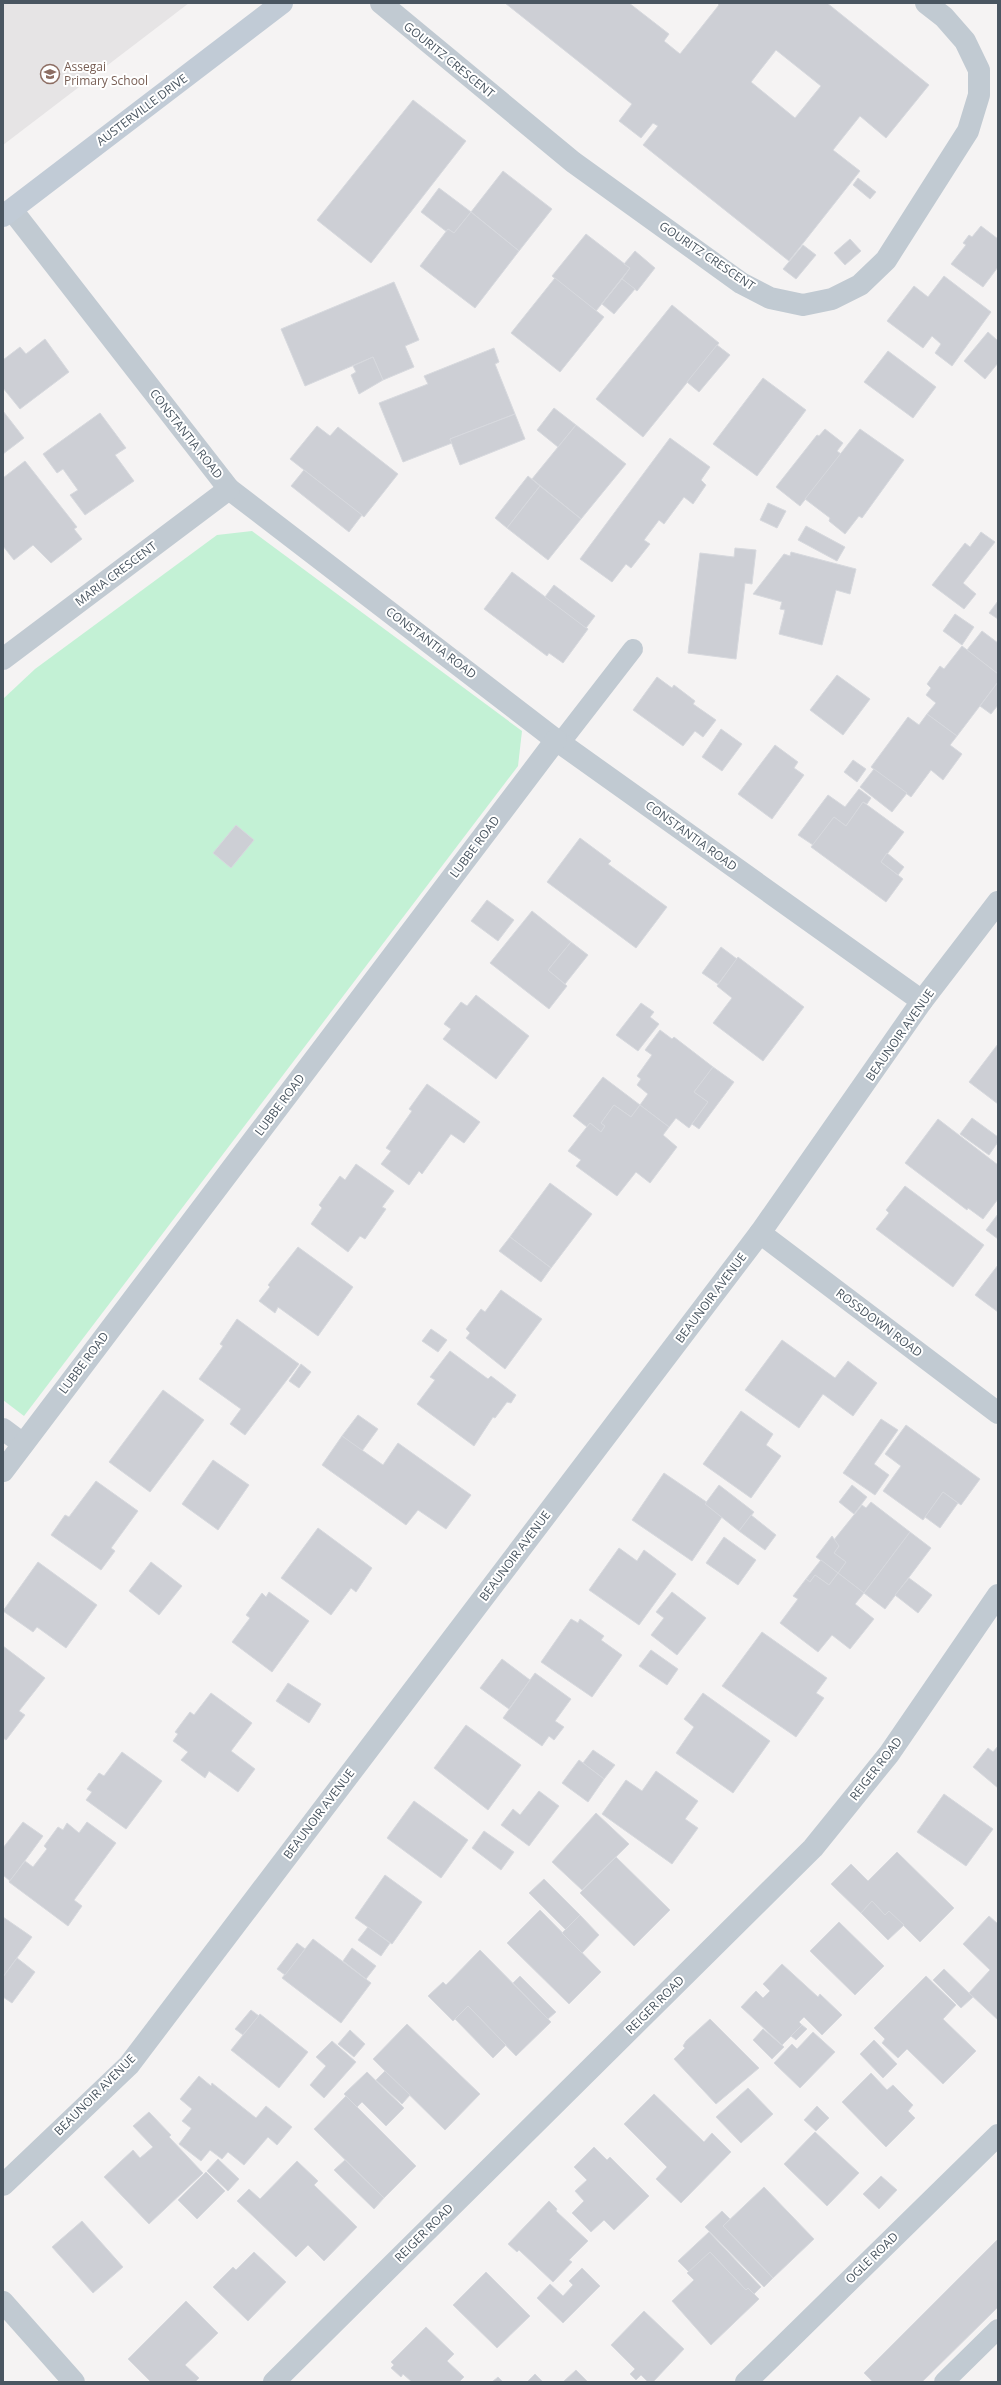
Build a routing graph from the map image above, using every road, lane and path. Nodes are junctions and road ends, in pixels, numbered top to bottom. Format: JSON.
{"nodes":[{"id":1,"x":282,"y":3,"type":"edge"},
{"id":2,"x":381,"y":3,"type":"edge"},
{"id":3,"x":926,"y":3,"type":"edge"},
{"id":4,"x":7,"y":213,"type":"edge"},
{"id":5,"x":229,"y":489,"type":"junction"},
{"id":6,"x":633,"y":649,"type":"dead end"},
{"id":7,"x":3,"y":659,"type":"edge"},
{"id":8,"x":559,"y":741,"type":"junction"},
{"id":9,"x":998,"y":902,"type":"edge"},
{"id":10,"x":922,"y":1002,"type":"junction"},
{"id":11,"x":760,"y":1232,"type":"junction"},
{"id":12,"x":998,"y":1413,"type":"edge"},
{"id":13,"x":3,"y":1429,"type":"edge"},
{"id":14,"x":23,"y":1444,"type":"junction"},
{"id":15,"x":3,"y":1471,"type":"edge"},
{"id":16,"x":998,"y":1595,"type":"edge"},
{"id":17,"x":998,"y":2135,"type":"edge"},
{"id":18,"x":3,"y":2185,"type":"edge"},
{"id":19,"x":3,"y":2302,"type":"edge"},
{"id":20,"x":998,"y":2329,"type":"edge"},
{"id":21,"x":74,"y":2382,"type":"edge"},
{"id":22,"x":274,"y":2382,"type":"edge"},
{"id":23,"x":746,"y":2382,"type":"edge"},
{"id":24,"x":944,"y":2382,"type":"edge"}],
"edges":[{"from":1,"to":4,"type":"street","name":"AUSTERVILLE DRIVE"},
{"from":2,"to":3,"type":"street","name":"GOURITZ CRESCENT"},
{"from":4,"to":5,"type":"street","name":"CONSTANTIA ROAD"},
{"from":5,"to":7,"type":"street","name":"MARIA CRESCENT"},
{"from":5,"to":8,"type":"street","name":"CONSTANTIA ROAD"},
{"from":6,"to":8,"type":"lane"},
{"from":8,"to":10,"type":"street","name":"CONSTANTIA ROAD"},
{"from":8,"to":14,"type":"street","name":"LUBBE ROAD"},
{"from":9,"to":10,"type":"street","name":"BEAUNOIR AVENUE"},
{"from":10,"to":11,"type":"street","name":"BEAUNOIR AVENUE"},
{"from":11,"to":12,"type":"street","name":"ROSSDOWN ROAD"},
{"from":11,"to":18,"type":"street","name":"BEAUNOIR AVENUE"},
{"from":13,"to":14,"type":"street"},
{"from":14,"to":15,"type":"street","name":"LUBBE ROAD"},
{"from":16,"to":22,"type":"street","name":"REIGER ROAD"},
{"from":17,"to":23,"type":"street","name":"OGLE ROAD"},
{"from":19,"to":21,"type":"street"},
{"from":20,"to":24,"type":"lane"}]}
